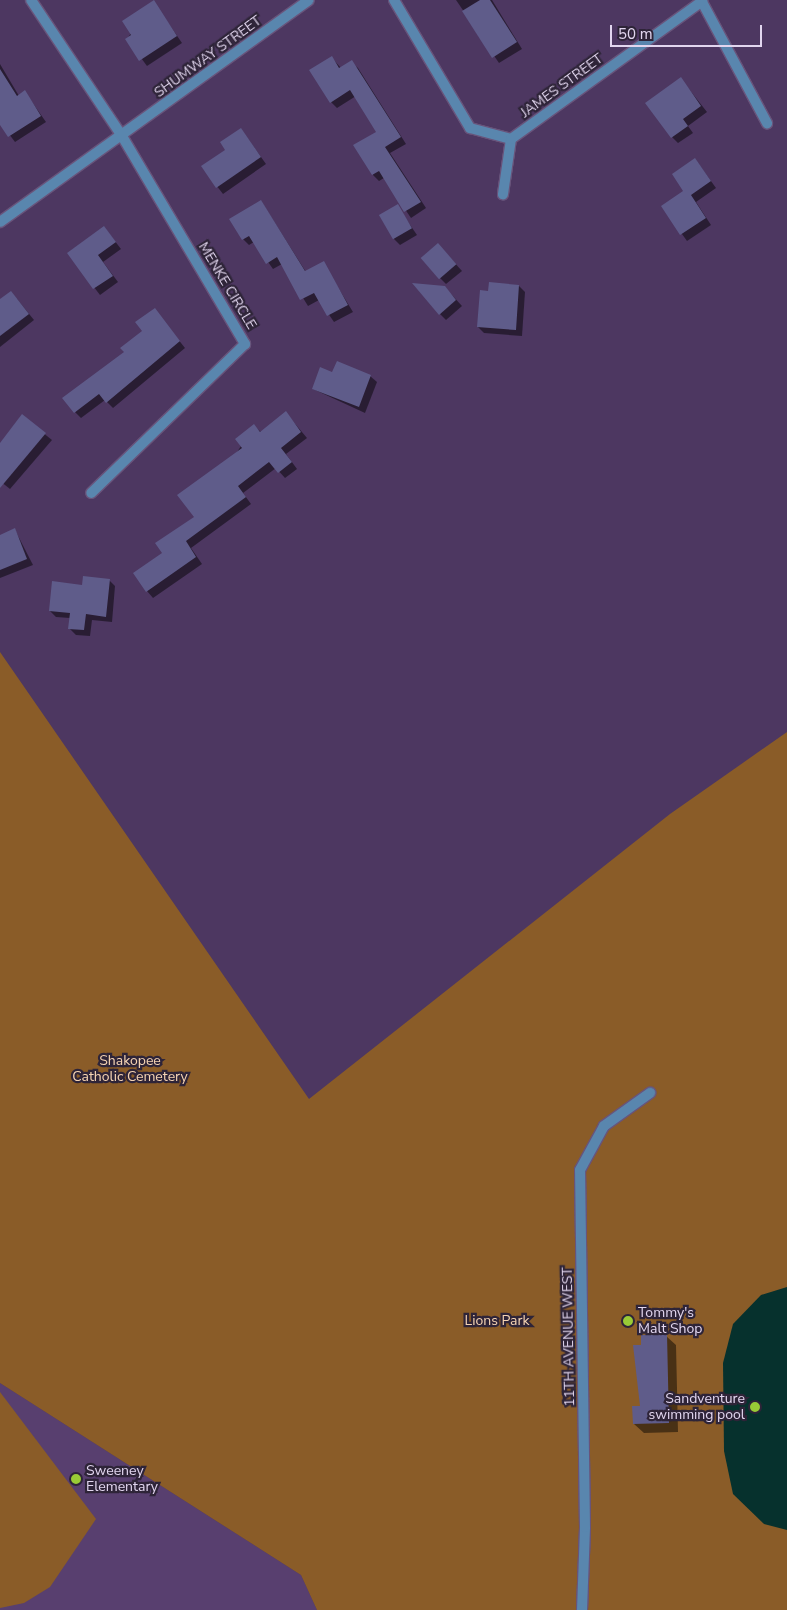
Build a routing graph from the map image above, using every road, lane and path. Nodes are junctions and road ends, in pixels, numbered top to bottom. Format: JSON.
{"nodes":[{"id":1,"x":31,"y":0,"type":"edge"},
{"id":2,"x":309,"y":0,"type":"edge"},
{"id":3,"x":394,"y":0,"type":"edge"},
{"id":4,"x":701,"y":1,"type":"edge"},
{"id":5,"x":767,"y":123,"type":"dead end"},
{"id":6,"x":122,"y":136,"type":"junction"},
{"id":7,"x":512,"y":139,"type":"junction"},
{"id":8,"x":503,"y":194,"type":"dead end"},
{"id":9,"x":0,"y":222,"type":"edge"},
{"id":10,"x":91,"y":493,"type":"dead end"},
{"id":11,"x":650,"y":1093,"type":"dead end"},
{"id":12,"x":582,"y":1610,"type":"edge"}],
"edges":[{"from":1,"to":6,"type":"street"},
{"from":2,"to":6,"type":"street","name":"SHUMWAY STREET"},
{"from":3,"to":7,"type":"street"},
{"from":4,"to":5,"type":"street"},
{"from":4,"to":7,"type":"street","name":"JAMES STREET"},
{"from":6,"to":9,"type":"street","name":"SHUMWAY STREET"},
{"from":6,"to":10,"type":"street","name":"MENKE CIRCLE"},
{"from":7,"to":8,"type":"street"},
{"from":11,"to":12,"type":"street","name":"11TH AVENUE WEST"}]}
